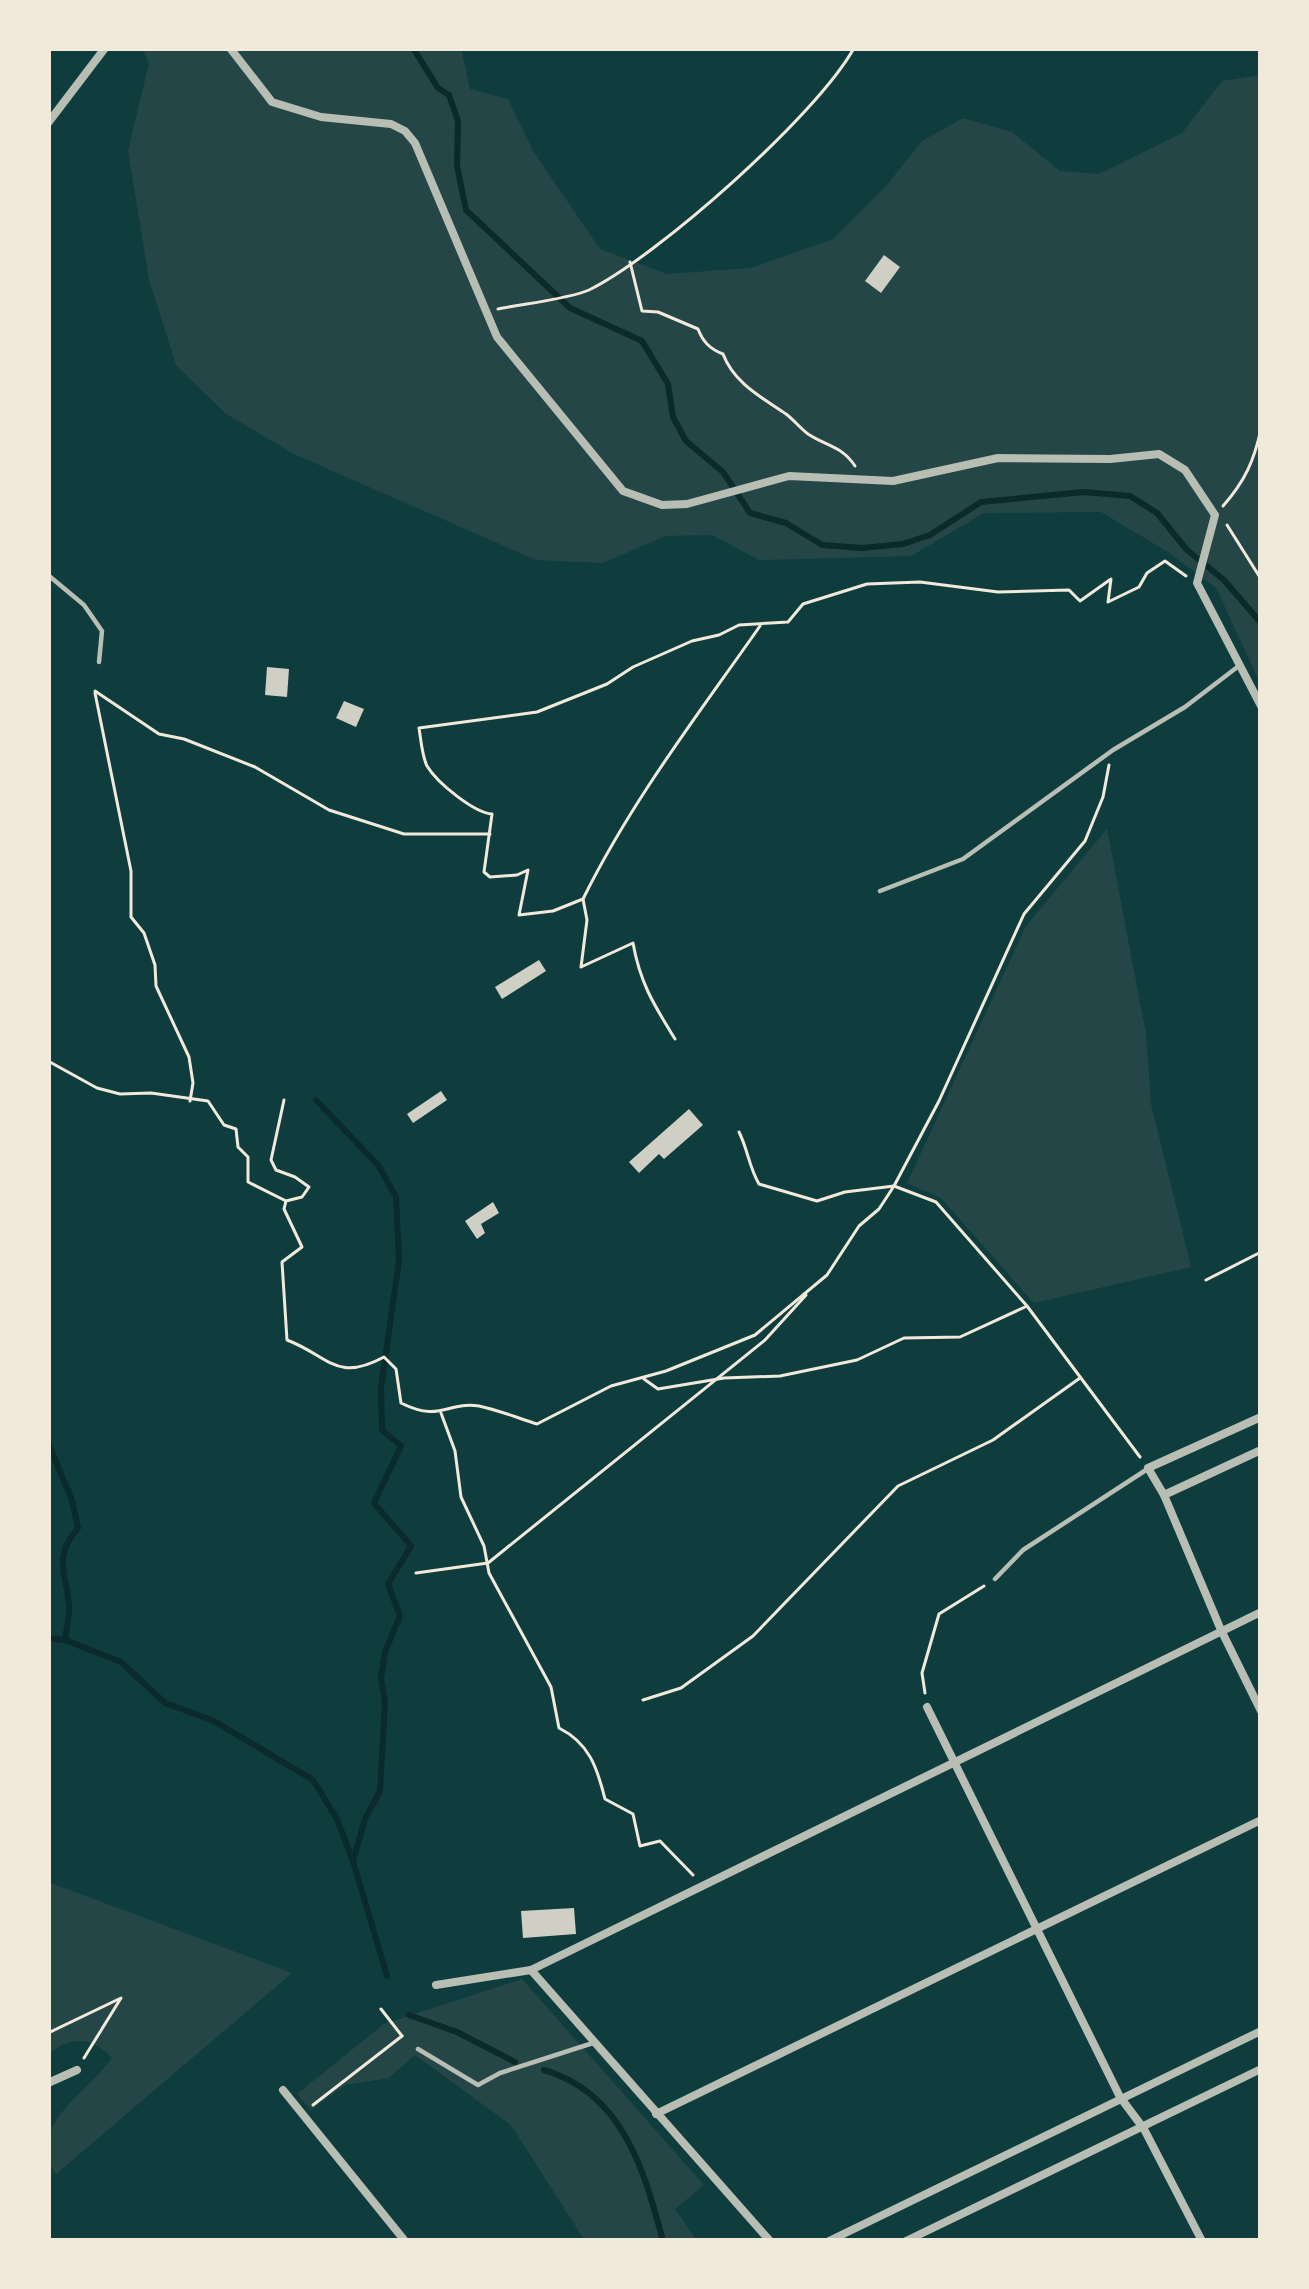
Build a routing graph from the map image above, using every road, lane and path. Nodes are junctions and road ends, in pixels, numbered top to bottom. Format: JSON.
{"nodes":[{"id":1,"x":105,"y":48,"type":"edge"},
{"id":2,"x":230,"y":48,"type":"edge"},
{"id":3,"x":854,"y":48,"type":"edge"},
{"id":4,"x":48,"y":122,"type":"edge"},
{"id":5,"x":630,"y":262,"type":"junction"},
{"id":6,"x":485,"y":312,"type":"junction"},
{"id":7,"x":1261,"y":429,"type":"edge"},
{"id":8,"x":860,"y":479,"type":"junction"},
{"id":9,"x":1215,"y":515,"type":"junction"},
{"id":10,"x":48,"y":575,"type":"edge"},
{"id":11,"x":1261,"y":579,"type":"edge"},
{"id":12,"x":1197,"y":583,"type":"junction"},
{"id":13,"x":761,"y":625,"type":"junction"},
{"id":14,"x":99,"y":662,"type":"dead end"},
{"id":15,"x":1240,"y":665,"type":"junction"},
{"id":16,"x":1261,"y":706,"type":"edge"},
{"id":17,"x":1113,"y":750,"type":"junction"},
{"id":18,"x":492,"y":834,"type":"junction"},
{"id":19,"x":880,"y":890,"type":"dead end"},
{"id":20,"x":583,"y":899,"type":"junction"},
{"id":21,"x":676,"y":1039,"type":"dead end"},
{"id":22,"x":48,"y":1061,"type":"edge"},
{"id":23,"x":284,"y":1100,"type":"dead end"},
{"id":24,"x":190,"y":1101,"type":"junction"},
{"id":25,"x":739,"y":1132,"type":"dead end"},
{"id":26,"x":893,"y":1186,"type":"junction"},
{"id":27,"x":286,"y":1201,"type":"junction"},
{"id":28,"x":1261,"y":1252,"type":"edge"},
{"id":29,"x":1206,"y":1280,"type":"dead end"},
{"id":30,"x":816,"y":1285,"type":"junction"},
{"id":31,"x":1027,"y":1306,"type":"junction"},
{"id":32,"x":642,"y":1377,"type":"junction"},
{"id":33,"x":1081,"y":1377,"type":"junction"},
{"id":34,"x":717,"y":1379,"type":"junction"},
{"id":35,"x":441,"y":1413,"type":"junction"},
{"id":36,"x":1261,"y":1417,"type":"edge"},
{"id":37,"x":1261,"y":1450,"type":"edge"},
{"id":38,"x":1148,"y":1468,"type":"junction"},
{"id":39,"x":1164,"y":1495,"type":"junction"},
{"id":40,"x":488,"y":1563,"type":"junction"},
{"id":41,"x":416,"y":1573,"type":"dead end"},
{"id":42,"x":995,"y":1579,"type":"joint"},
{"id":43,"x":1261,"y":1612,"type":"edge"},
{"id":44,"x":1221,"y":1630,"type":"junction"},
{"id":45,"x":643,"y":1700,"type":"dead end"},
{"id":46,"x":927,"y":1707,"type":"joint"},
{"id":47,"x":1261,"y":1711,"type":"edge"},
{"id":48,"x":955,"y":1761,"type":"junction"},
{"id":49,"x":1261,"y":1820,"type":"edge"},
{"id":50,"x":702,"y":1885,"type":"junction"},
{"id":51,"x":1035,"y":1927,"type":"junction"},
{"id":52,"x":531,"y":1970,"type":"junction"},
{"id":53,"x":436,"y":1984,"type":"dead end"},
{"id":54,"x":381,"y":2009,"type":"dead end"},
{"id":55,"x":1261,"y":2031,"type":"edge"},
{"id":56,"x":48,"y":2033,"type":"edge"},
{"id":57,"x":593,"y":2043,"type":"junction"},
{"id":58,"x":418,"y":2049,"type":"dead end"},
{"id":59,"x":1261,"y":2069,"type":"edge"},
{"id":60,"x":77,"y":2070,"type":"joint"},
{"id":61,"x":48,"y":2083,"type":"edge"},
{"id":62,"x":283,"y":2090,"type":"dead end"},
{"id":63,"x":1120,"y":2097,"type":"junction"},
{"id":64,"x":301,"y":2114,"type":"junction"},
{"id":65,"x":656,"y":2114,"type":"junction"},
{"id":66,"x":1144,"y":2129,"type":"junction"},
{"id":67,"x":405,"y":2241,"type":"edge"},
{"id":68,"x":770,"y":2241,"type":"edge"},
{"id":69,"x":829,"y":2241,"type":"edge"},
{"id":70,"x":906,"y":2241,"type":"edge"},
{"id":71,"x":1202,"y":2241,"type":"edge"}],
"edges":[{"from":1,"to":4,"type":"street"},
{"from":2,"to":6,"type":"street"},
{"from":3,"to":5,"type":"path"},
{"from":5,"to":6,"type":"path"},
{"from":5,"to":8,"type":"path"},
{"from":6,"to":8,"type":"street"},
{"from":7,"to":9,"type":"path"},
{"from":8,"to":9,"type":"street"},
{"from":9,"to":11,"type":"path"},
{"from":9,"to":12,"type":"street"},
{"from":10,"to":14,"type":"lane"},
{"from":12,"to":13,"type":"path"},
{"from":12,"to":15,"type":"street"},
{"from":13,"to":18,"type":"path"},
{"from":13,"to":20,"type":"path"},
{"from":15,"to":16,"type":"street"},
{"from":15,"to":17,"type":"lane"},
{"from":17,"to":19,"type":"lane"},
{"from":17,"to":26,"type":"path"},
{"from":18,"to":20,"type":"path"},
{"from":18,"to":24,"type":"path"},
{"from":20,"to":21,"type":"path"},
{"from":22,"to":24,"type":"path"},
{"from":23,"to":27,"type":"path"},
{"from":24,"to":27,"type":"path"},
{"from":25,"to":26,"type":"path"},
{"from":26,"to":30,"type":"path"},
{"from":26,"to":31,"type":"path"},
{"from":27,"to":35,"type":"path"},
{"from":28,"to":29,"type":"path"},
{"from":30,"to":32,"type":"path"},
{"from":30,"to":34,"type":"path"},
{"from":31,"to":33,"type":"path"},
{"from":31,"to":34,"type":"path"},
{"from":32,"to":34,"type":"path"},
{"from":32,"to":35,"type":"path"},
{"from":33,"to":38,"type":"path"},
{"from":33,"to":45,"type":"path"},
{"from":34,"to":40,"type":"path"},
{"from":35,"to":40,"type":"path"},
{"from":36,"to":38,"type":"street"},
{"from":37,"to":39,"type":"street"},
{"from":38,"to":39,"type":"street"},
{"from":38,"to":42,"type":"lane"},
{"from":39,"to":44,"type":"street"},
{"from":40,"to":41,"type":"path"},
{"from":40,"to":50,"type":"path"},
{"from":42,"to":46,"type":"path"},
{"from":43,"to":44,"type":"street"},
{"from":44,"to":47,"type":"street"},
{"from":44,"to":48,"type":"street"},
{"from":46,"to":48,"type":"street"},
{"from":48,"to":50,"type":"street"},
{"from":48,"to":51,"type":"street"},
{"from":49,"to":51,"type":"street"},
{"from":50,"to":52,"type":"street"},
{"from":51,"to":63,"type":"street"},
{"from":51,"to":65,"type":"street"},
{"from":52,"to":53,"type":"street"},
{"from":52,"to":57,"type":"street"},
{"from":54,"to":64,"type":"path"},
{"from":55,"to":63,"type":"street"},
{"from":56,"to":60,"type":"path"},
{"from":57,"to":58,"type":"lane"},
{"from":57,"to":65,"type":"street"},
{"from":59,"to":66,"type":"street"},
{"from":60,"to":61,"type":"street"},
{"from":62,"to":64,"type":"street"},
{"from":63,"to":66,"type":"street"},
{"from":63,"to":69,"type":"street"},
{"from":64,"to":67,"type":"street"},
{"from":65,"to":68,"type":"street"},
{"from":66,"to":70,"type":"street"},
{"from":66,"to":71,"type":"street"}]}
